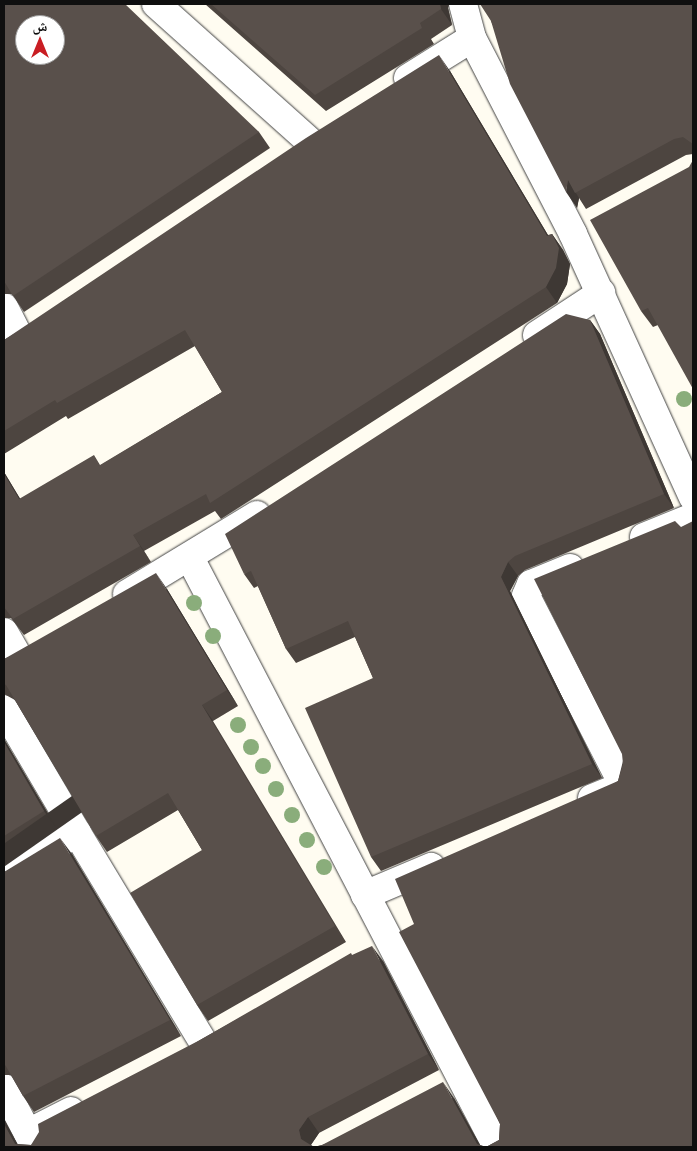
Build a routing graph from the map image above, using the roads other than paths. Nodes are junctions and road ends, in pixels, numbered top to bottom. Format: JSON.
{"nodes":[{"id":1,"x":156,"y":4,"type":"edge"},
{"id":2,"x":463,"y":4,"type":"edge"},
{"id":3,"x":472,"y":38,"type":"junction"},
{"id":4,"x":390,"y":89,"type":"edge"},
{"id":5,"x":333,"y":125,"type":"edge"},
{"id":6,"x":309,"y":141,"type":"junction"},
{"id":7,"x":284,"y":157,"type":"edge"},
{"id":8,"x":599,"y":220,"type":"edge"},
{"id":9,"x":573,"y":234,"type":"junction"},
{"id":10,"x":600,"y":293,"type":"junction"},
{"id":11,"x":4,"y":307,"type":"edge"},
{"id":12,"x":43,"y":318,"type":"edge"},
{"id":13,"x":11,"y":339,"type":"edge"},
{"id":14,"x":517,"y":347,"type":"edge"},
{"id":15,"x":693,"y":497,"type":"edge"},
{"id":16,"x":282,"y":499,"type":"edge"},
{"id":17,"x":693,"y":517,"type":"edge"},
{"id":18,"x":621,"y":547,"type":"edge"},
{"id":19,"x":190,"y":558,"type":"junction"},
{"id":20,"x":594,"y":558,"type":"edge"},
{"id":21,"x":104,"y":607,"type":"edge"},
{"id":22,"x":4,"y":632,"type":"edge"},
{"id":23,"x":44,"y":641,"type":"edge"},
{"id":24,"x":11,"y":660,"type":"edge"},
{"id":25,"x":4,"y":709,"type":"edge"},
{"id":26,"x":571,"y":807,"type":"edge"},
{"id":27,"x":78,"y":833,"type":"junction"},
{"id":28,"x":455,"y":857,"type":"edge"},
{"id":29,"x":4,"y":876,"type":"edge"},
{"id":30,"x":365,"y":895,"type":"junction"},
{"id":31,"x":387,"y":936,"type":"junction"},
{"id":32,"x":362,"y":951,"type":"edge"},
{"id":33,"x":228,"y":1027,"type":"edge"},
{"id":34,"x":203,"y":1042,"type":"junction"},
{"id":35,"x":177,"y":1055,"type":"edge"},
{"id":36,"x":460,"y":1077,"type":"junction"},
{"id":37,"x":4,"y":1088,"type":"edge"},
{"id":38,"x":435,"y":1090,"type":"edge"},
{"id":39,"x":89,"y":1101,"type":"edge"},
{"id":40,"x":32,"y":1140,"type":"edge"},
{"id":41,"x":497,"y":1147,"type":"edge"}],
"edges":[{"from":1,"to":6,"type":"street"},
{"from":2,"to":3,"type":"street"},
{"from":3,"to":4,"type":"street"},
{"from":3,"to":9,"type":"street"},
{"from":5,"to":6,"type":"street"},
{"from":6,"to":7,"type":"street"},
{"from":8,"to":9,"type":"street"},
{"from":9,"to":10,"type":"street"},
{"from":10,"to":14,"type":"street"},
{"from":10,"to":15,"type":"street"},
{"from":11,"to":13,"type":"street"},
{"from":12,"to":13,"type":"street"},
{"from":16,"to":19,"type":"street"},
{"from":17,"to":18,"type":"street"},
{"from":19,"to":21,"type":"street"},
{"from":19,"to":30,"type":"street"},
{"from":20,"to":26,"type":"street"},
{"from":22,"to":24,"type":"street"},
{"from":23,"to":24,"type":"street"},
{"from":25,"to":27,"type":"street"},
{"from":27,"to":29,"type":"street"},
{"from":27,"to":34,"type":"street"},
{"from":28,"to":30,"type":"street"},
{"from":30,"to":31,"type":"street"},
{"from":31,"to":32,"type":"street"},
{"from":31,"to":36,"type":"street"},
{"from":33,"to":34,"type":"street"},
{"from":34,"to":35,"type":"street"},
{"from":36,"to":38,"type":"street"},
{"from":36,"to":41,"type":"street"},
{"from":37,"to":40,"type":"street"},
{"from":39,"to":40,"type":"street"}]}
